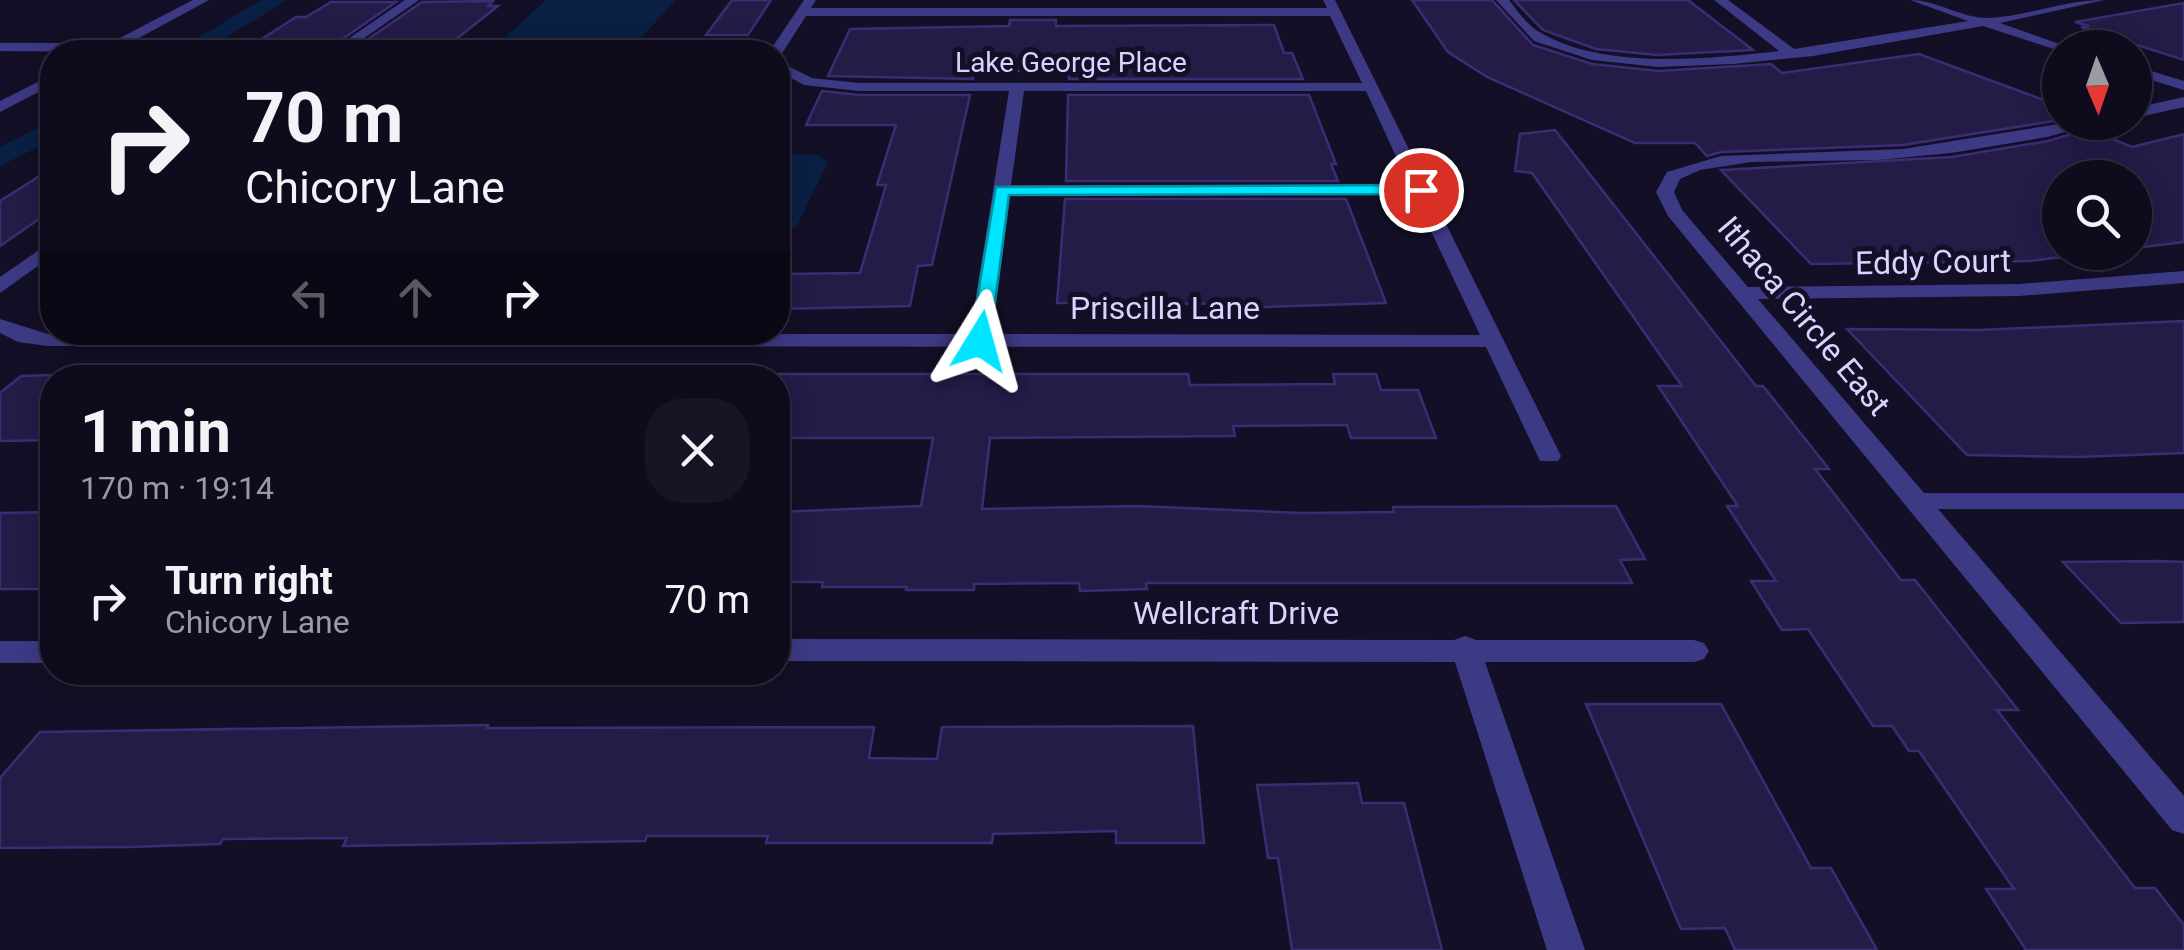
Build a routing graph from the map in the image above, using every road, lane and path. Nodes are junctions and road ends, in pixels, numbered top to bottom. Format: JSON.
{"nodes":[{"id":1,"x":203,"y":0,"type":"edge"},
{"id":2,"x":412,"y":0,"type":"edge"},
{"id":3,"x":1502,"y":0,"type":"edge"},
{"id":4,"x":1720,"y":0,"type":"edge"},
{"id":5,"x":1916,"y":0,"type":"edge"},
{"id":6,"x":2098,"y":0,"type":"edge"},
{"id":7,"x":2075,"y":2,"type":"edge"},
{"id":8,"x":806,"y":6,"type":"edge"},
{"id":9,"x":1332,"y":6,"type":"edge"},
{"id":10,"x":1980,"y":21,"type":"junction"},
{"id":11,"x":127,"y":40,"type":"edge"},
{"id":12,"x":354,"y":40,"type":"edge"},
{"id":13,"x":784,"y":40,"type":"edge"},
{"id":14,"x":2042,"y":41,"type":"edge"},
{"id":15,"x":0,"y":47,"type":"edge"},
{"id":16,"x":40,"y":48,"type":"edge"},
{"id":17,"x":1791,"y":54,"type":"junction"},
{"id":18,"x":790,"y":74,"type":"edge"},
{"id":19,"x":2152,"y":76,"type":"edge"},
{"id":20,"x":40,"y":85,"type":"edge"},
{"id":21,"x":2184,"y":86,"type":"edge"},
{"id":22,"x":1018,"y":87,"type":"junction"},
{"id":23,"x":1371,"y":87,"type":"junction"},
{"id":24,"x":2184,"y":102,"type":"edge"},
{"id":25,"x":0,"y":107,"type":"edge"},
{"id":26,"x":2152,"y":109,"type":"edge"},
{"id":27,"x":2042,"y":132,"type":"edge"},
{"id":28,"x":1002,"y":190,"type":"junction"},
{"id":29,"x":1421,"y":190,"type":"junction"},
{"id":30,"x":40,"y":256,"type":"edge"},
{"id":31,"x":2184,"y":277,"type":"edge"},
{"id":32,"x":0,"y":288,"type":"edge"},
{"id":33,"x":1742,"y":293,"type":"junction"},
{"id":34,"x":0,"y":325,"type":"edge"},
{"id":35,"x":40,"y":339,"type":"edge"},
{"id":36,"x":1493,"y":340,"type":"junction"},
{"id":37,"x":790,"y":341,"type":"edge"},
{"id":38,"x":980,"y":341,"type":"junction"},
{"id":39,"x":1549,"y":456,"type":"dead end"},
{"id":40,"x":1916,"y":501,"type":"junction"},
{"id":41,"x":2184,"y":501,"type":"edge"},
{"id":42,"x":1466,"y":648,"type":"junction"},
{"id":43,"x":790,"y":650,"type":"edge"},
{"id":44,"x":1694,"y":650,"type":"dead end"},
{"id":45,"x":0,"y":652,"type":"edge"},
{"id":46,"x":40,"y":652,"type":"edge"},
{"id":47,"x":2184,"y":820,"type":"edge"},
{"id":48,"x":1566,"y":950,"type":"edge"}],
"edges":[{"from":1,"to":11,"type":"street"},
{"from":2,"to":12,"type":"street"},
{"from":3,"to":17,"type":"street"},
{"from":4,"to":17,"type":"street"},
{"from":5,"to":10,"type":"street"},
{"from":6,"to":7,"type":"street"},
{"from":7,"to":10,"type":"street"},
{"from":8,"to":9,"type":"street"},
{"from":8,"to":13,"type":"street"},
{"from":9,"to":23,"type":"street"},
{"from":10,"to":14,"type":"street"},
{"from":10,"to":17,"type":"street"},
{"from":15,"to":16,"type":"street"},
{"from":18,"to":22,"type":"street","name":"Lake George Place"},
{"from":19,"to":21,"type":"street"},
{"from":20,"to":25,"type":"street"},
{"from":22,"to":23,"type":"street","name":"Lake George Place"},
{"from":22,"to":28,"type":"street"},
{"from":23,"to":29,"type":"street"},
{"from":24,"to":26,"type":"street"},
{"from":27,"to":33,"type":"street","name":"Ithaca Circle East"},
{"from":28,"to":29,"type":"street"},
{"from":28,"to":38,"type":"street"},
{"from":29,"to":36,"type":"street"},
{"from":30,"to":32,"type":"street"},
{"from":31,"to":33,"type":"street","name":"Eddy Court"},
{"from":33,"to":40,"type":"street","name":"Ithaca Circle East"},
{"from":34,"to":35,"type":"street","name":"Priscilla Lane"},
{"from":36,"to":38,"type":"street","name":"Priscilla Lane"},
{"from":36,"to":39,"type":"street"},
{"from":37,"to":38,"type":"street","name":"Priscilla Lane"},
{"from":40,"to":41,"type":"street"},
{"from":40,"to":47,"type":"street","name":"Ithaca Circle East"},
{"from":42,"to":43,"type":"street","name":"Wellcraft Drive"},
{"from":42,"to":44,"type":"street","name":"Wellcraft Drive"},
{"from":42,"to":48,"type":"street"},
{"from":45,"to":46,"type":"street"}]}
